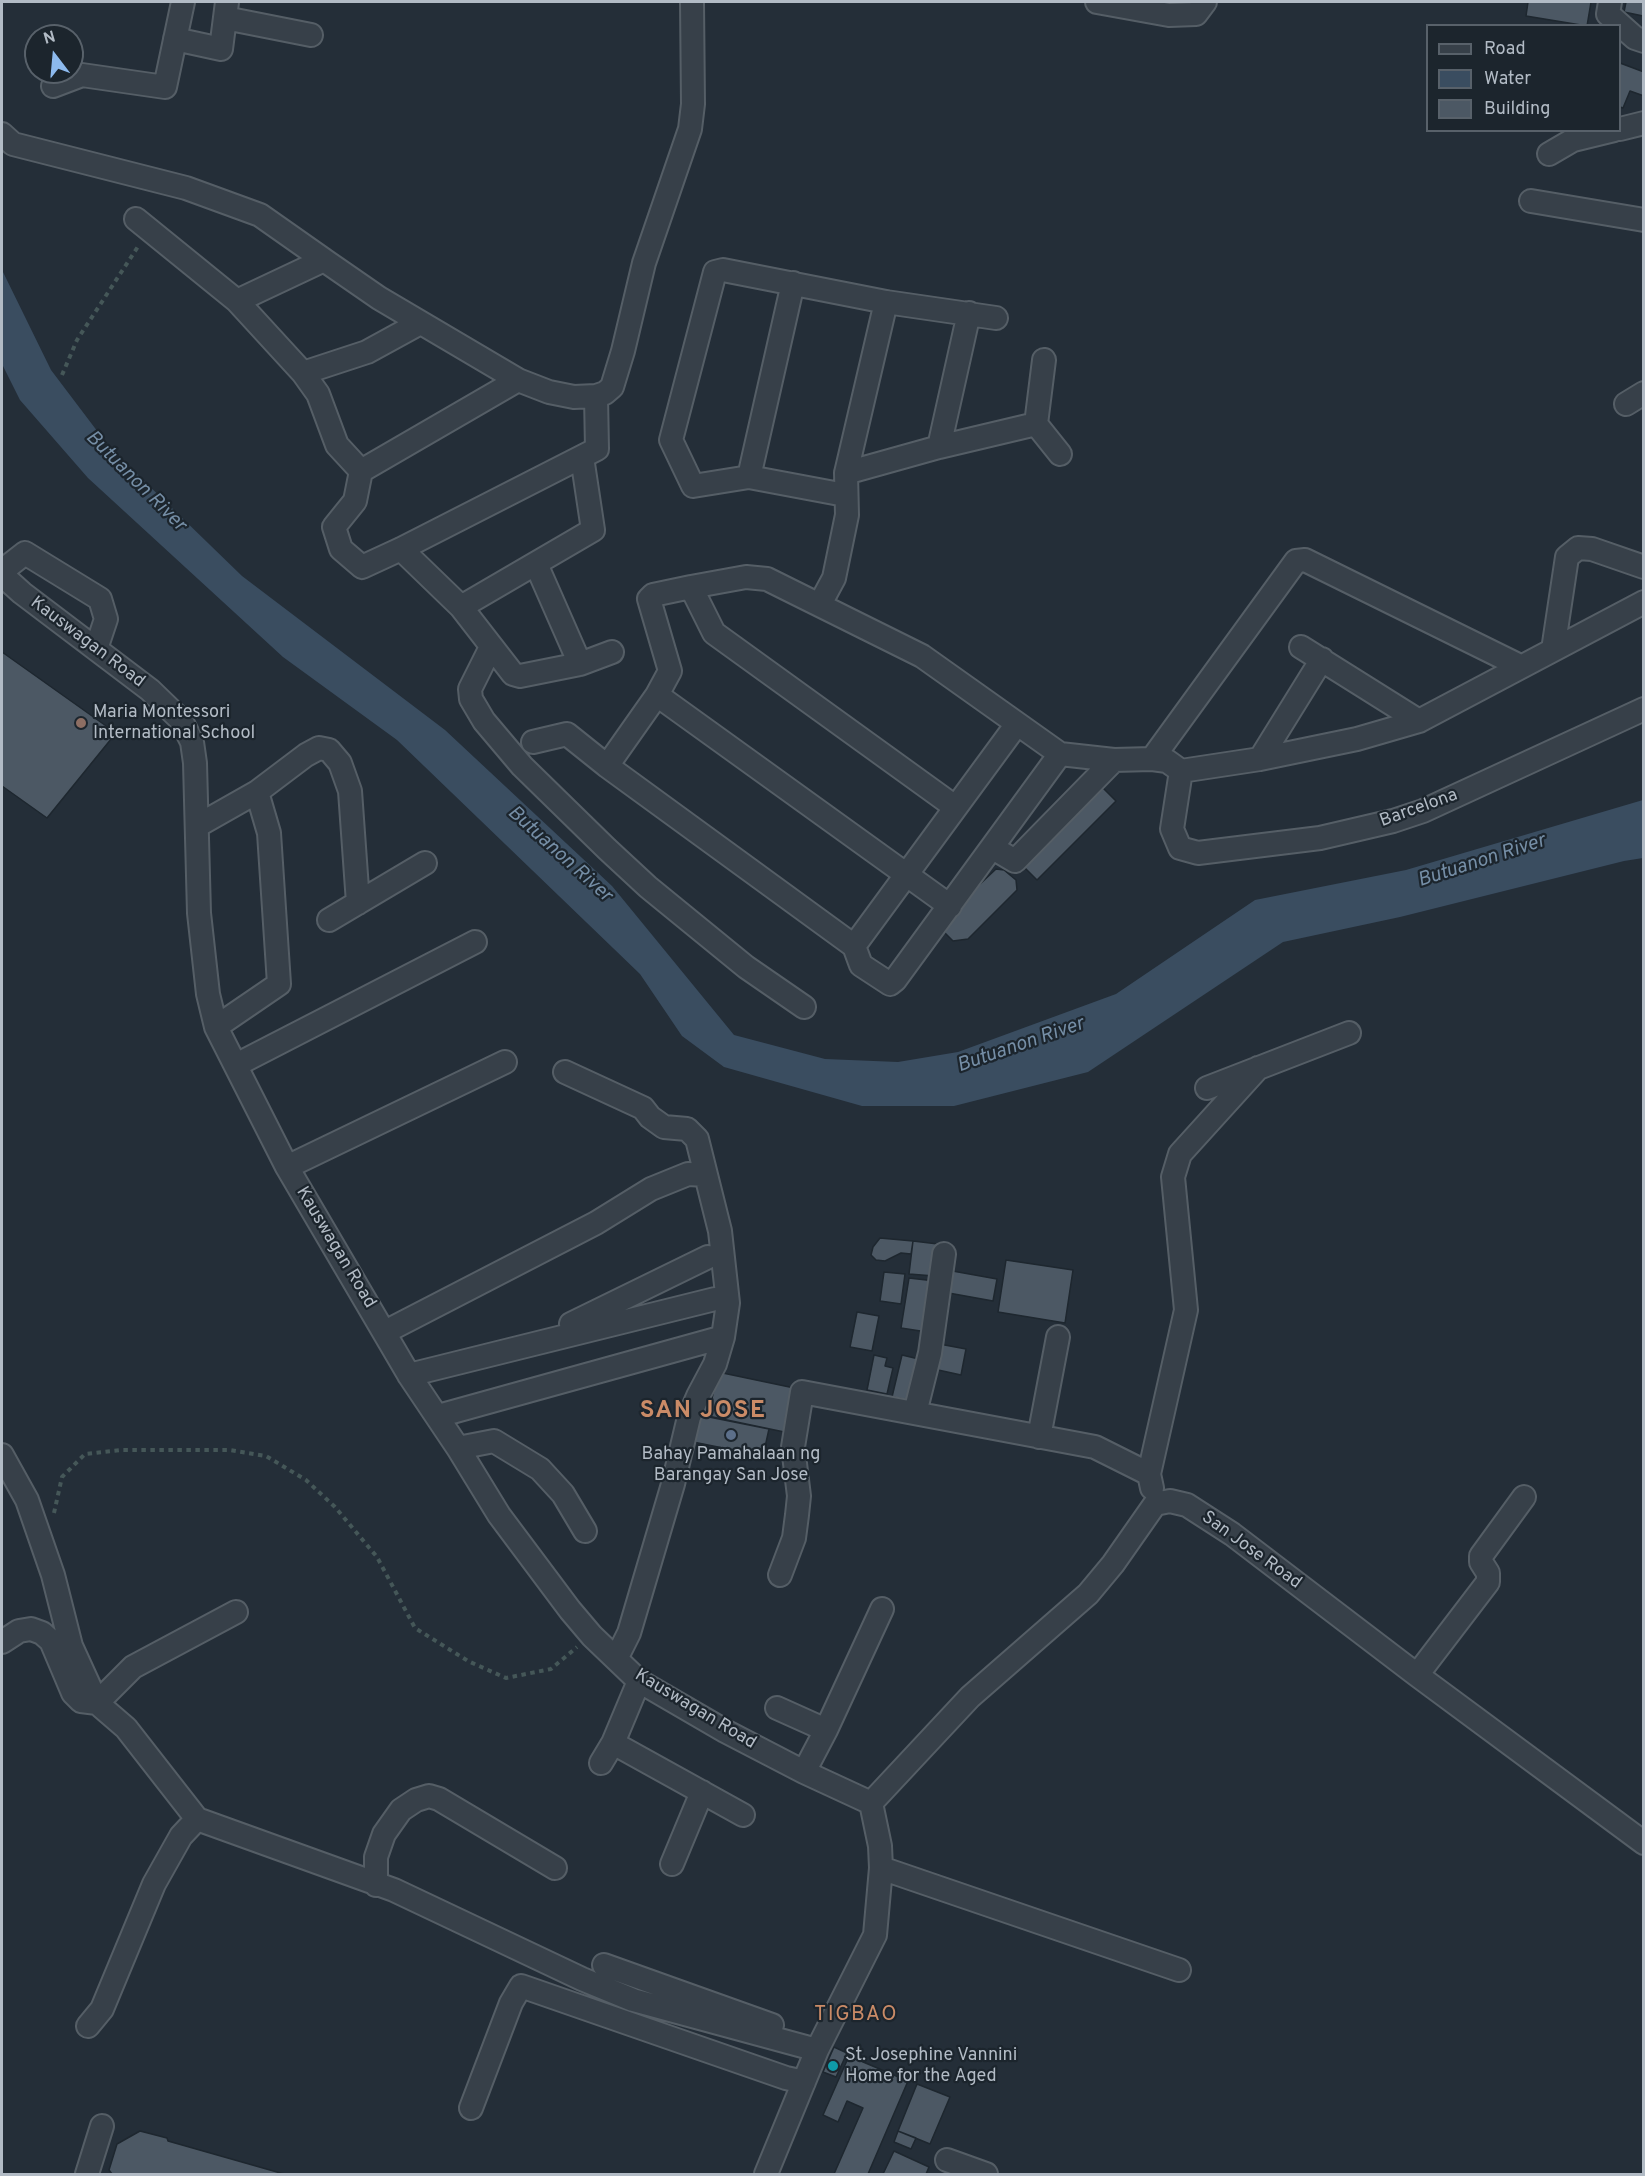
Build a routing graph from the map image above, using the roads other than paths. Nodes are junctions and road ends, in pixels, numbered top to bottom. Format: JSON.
{"nodes":[{"id":1,"x":183,"y":2,"type":"edge"},
{"id":2,"x":692,"y":2,"type":"edge"},
{"id":3,"x":1097,"y":2,"type":"edge"},
{"id":4,"x":1205,"y":2,"type":"edge"},
{"id":5,"x":1610,"y":2,"type":"edge"},
{"id":6,"x":226,"y":10,"type":"edge"},
{"id":7,"x":1619,"y":24,"type":"edge"},
{"id":8,"x":1621,"y":26,"type":"edge"},
{"id":9,"x":311,"y":35,"type":"dead end"},
{"id":10,"x":175,"y":39,"type":"junction"},
{"id":11,"x":1644,"y":41,"type":"edge"},
{"id":12,"x":53,"y":86,"type":"dead end"},
{"id":13,"x":1644,"y":123,"type":"edge"},
{"id":14,"x":1621,"y":129,"type":"edge"},
{"id":15,"x":1606,"y":132,"type":"edge"},
{"id":16,"x":2,"y":134,"type":"edge"},
{"id":17,"x":1549,"y":154,"type":"dead end"},
{"id":18,"x":1531,"y":201,"type":"dead end"},
{"id":19,"x":1644,"y":220,"type":"edge"},
{"id":20,"x":142,"y":224,"type":"road end"},
{"id":21,"x":324,"y":260,"type":"junction"},
{"id":22,"x":793,"y":283,"type":"junction"},
{"id":23,"x":237,"y":301,"type":"junction"},
{"id":24,"x":886,"y":302,"type":"junction"},
{"id":25,"x":969,"y":313,"type":"junction"},
{"id":26,"x":996,"y":318,"type":"dead end"},
{"id":27,"x":420,"y":323,"type":"junction"},
{"id":28,"x":1044,"y":360,"type":"dead end"},
{"id":29,"x":303,"y":373,"type":"junction"},
{"id":30,"x":518,"y":380,"type":"junction"},
{"id":31,"x":596,"y":396,"type":"junction"},
{"id":32,"x":1036,"y":424,"type":"junction"},
{"id":33,"x":939,"y":447,"type":"junction"},
{"id":34,"x":1060,"y":454,"type":"dead end"},
{"id":35,"x":582,"y":457,"type":"junction"},
{"id":36,"x":361,"y":471,"type":"junction"},
{"id":37,"x":749,"y":477,"type":"junction"},
{"id":38,"x":845,"y":484,"type":"junction"},
{"id":39,"x":401,"y":549,"type":"junction"},
{"id":40,"x":536,"y":564,"type":"junction"},
{"id":41,"x":1644,"y":567,"type":"edge"},
{"id":42,"x":2,"y":573,"type":"edge"},
{"id":43,"x":691,"y":586,"type":"junction"},
{"id":44,"x":1644,"y":602,"type":"edge"},
{"id":45,"x":820,"y":604,"type":"junction"},
{"id":46,"x":461,"y":607,"type":"junction"},
{"id":47,"x":491,"y":647,"type":"junction"},
{"id":48,"x":1301,"y":647,"type":"dead end"},
{"id":49,"x":96,"y":649,"type":"junction"},
{"id":50,"x":1553,"y":650,"type":"junction"},
{"id":51,"x":612,"y":652,"type":"dead end"},
{"id":52,"x":1322,"y":659,"type":"junction"},
{"id":53,"x":580,"y":664,"type":"junction"},
{"id":54,"x":1520,"y":666,"type":"junction"},
{"id":55,"x":657,"y":694,"type":"junction"},
{"id":56,"x":1644,"y":709,"type":"edge"},
{"id":57,"x":1419,"y":721,"type":"junction"},
{"id":58,"x":1017,"y":724,"type":"junction"},
{"id":59,"x":533,"y":742,"type":"dead end"},
{"id":60,"x":1060,"y":754,"type":"junction"},
{"id":61,"x":1152,"y":759,"type":"junction"},
{"id":62,"x":1260,"y":759,"type":"junction"},
{"id":63,"x":1114,"y":760,"type":"junction"},
{"id":64,"x":607,"y":766,"type":"junction"},
{"id":65,"x":1181,"y":771,"type":"junction"},
{"id":66,"x":257,"y":792,"type":"junction"},
{"id":67,"x":955,"y":807,"type":"junction"},
{"id":68,"x":197,"y":826,"type":"junction"},
{"id":69,"x":993,"y":848,"type":"junction"},
{"id":70,"x":425,"y":863,"type":"dead end"},
{"id":71,"x":907,"y":874,"type":"junction"},
{"id":72,"x":358,"y":903,"type":"junction"},
{"id":73,"x":950,"y":906,"type":"junction"},
{"id":74,"x":329,"y":920,"type":"dead end"},
{"id":75,"x":475,"y":942,"type":"dead end"},
{"id":76,"x":854,"y":946,"type":"junction"},
{"id":77,"x":804,"y":1007,"type":"dead end"},
{"id":78,"x":216,"y":1027,"type":"junction"},
{"id":79,"x":1349,"y":1033,"type":"dead end"},
{"id":80,"x":505,"y":1062,"type":"dead end"},
{"id":81,"x":236,"y":1065,"type":"junction"},
{"id":82,"x":1258,"y":1068,"type":"junction"},
{"id":83,"x":565,"y":1072,"type":"dead end"},
{"id":84,"x":1207,"y":1088,"type":"dead end"},
{"id":85,"x":287,"y":1167,"type":"junction"},
{"id":86,"x":706,"y":1175,"type":"junction"},
{"id":87,"x":944,"y":1254,"type":"dead end"},
{"id":88,"x":708,"y":1257,"type":"dead end"},
{"id":89,"x":671,"y":1276,"type":"junction"},
{"id":90,"x":715,"y":1299,"type":"dead end"},
{"id":91,"x":678,"y":1308,"type":"junction"},
{"id":92,"x":385,"y":1332,"type":"junction"},
{"id":93,"x":1058,"y":1337,"type":"dead end"},
{"id":94,"x":723,"y":1338,"type":"junction"},
{"id":95,"x":532,"y":1344,"type":"junction"},
{"id":96,"x":409,"y":1375,"type":"junction"},
{"id":97,"x":915,"y":1413,"type":"junction"},
{"id":98,"x":438,"y":1416,"type":"junction"},
{"id":99,"x":1039,"y":1437,"type":"junction"},
{"id":100,"x":458,"y":1448,"type":"junction"},
{"id":101,"x":2,"y":1455,"type":"edge"},
{"id":102,"x":1149,"y":1474,"type":"junction"},
{"id":103,"x":1524,"y":1497,"type":"dead end"},
{"id":104,"x":1155,"y":1504,"type":"junction"},
{"id":105,"x":585,"y":1531,"type":"dead end"},
{"id":106,"x":780,"y":1575,"type":"dead end"},
{"id":107,"x":882,"y":1609,"type":"dead end"},
{"id":108,"x":236,"y":1612,"type":"dead end"},
{"id":109,"x":2,"y":1642,"type":"edge"},
{"id":110,"x":616,"y":1659,"type":"junction"},
{"id":111,"x":1417,"y":1675,"type":"junction"},
{"id":112,"x":639,"y":1681,"type":"junction"},
{"id":113,"x":97,"y":1703,"type":"junction"},
{"id":114,"x":777,"y":1707,"type":"dead end"},
{"id":115,"x":826,"y":1730,"type":"junction"},
{"id":116,"x":613,"y":1743,"type":"junction"},
{"id":117,"x":601,"y":1762,"type":"dead end"},
{"id":118,"x":804,"y":1772,"type":"junction"},
{"id":119,"x":702,"y":1792,"type":"junction"},
{"id":120,"x":871,"y":1803,"type":"junction"},
{"id":121,"x":742,"y":1815,"type":"dead end"},
{"id":122,"x":197,"y":1819,"type":"junction"},
{"id":123,"x":1644,"y":1843,"type":"edge"},
{"id":124,"x":672,"y":1864,"type":"dead end"},
{"id":125,"x":555,"y":1868,"type":"dead end"},
{"id":126,"x":881,"y":1868,"type":"junction"},
{"id":127,"x":376,"y":1885,"type":"junction"},
{"id":128,"x":604,"y":1965,"type":"dead end"},
{"id":129,"x":1179,"y":1970,"type":"dead end"},
{"id":130,"x":88,"y":2026,"type":"dead end"},
{"id":131,"x":819,"y":2046,"type":"junction"},
{"id":132,"x":804,"y":2082,"type":"junction"},
{"id":133,"x":471,"y":2108,"type":"dead end"},
{"id":134,"x":102,"y":2126,"type":"dead end"},
{"id":135,"x":947,"y":2160,"type":"dead end"},
{"id":136,"x":977,"y":2173,"type":"edge"},
{"id":137,"x":87,"y":2175,"type":"edge"},
{"id":138,"x":766,"y":2175,"type":"edge"}],
"edges":[{"from":1,"to":10,"type":"street"},
{"from":2,"to":31,"type":"street"},
{"from":3,"to":4,"type":"street"},
{"from":5,"to":7,"type":"street"},
{"from":6,"to":9,"type":"street"},
{"from":6,"to":10,"type":"street"},
{"from":8,"to":11,"type":"street"},
{"from":10,"to":12,"type":"street"},
{"from":13,"to":14,"type":"street"},
{"from":15,"to":17,"type":"street"},
{"from":16,"to":21,"type":"street"},
{"from":18,"to":19,"type":"street"},
{"from":20,"to":23,"type":"street"},
{"from":21,"to":23,"type":"street"},
{"from":21,"to":27,"type":"street"},
{"from":22,"to":24,"type":"street"},
{"from":22,"to":37,"type":"street"},
{"from":22,"to":37,"type":"street"},
{"from":23,"to":29,"type":"street"},
{"from":24,"to":25,"type":"street"},
{"from":24,"to":38,"type":"street"},
{"from":25,"to":26,"type":"street"},
{"from":25,"to":33,"type":"street"},
{"from":27,"to":29,"type":"street"},
{"from":27,"to":30,"type":"street"},
{"from":28,"to":32,"type":"street"},
{"from":29,"to":36,"type":"street"},
{"from":30,"to":31,"type":"street"},
{"from":30,"to":36,"type":"street"},
{"from":31,"to":35,"type":"street"},
{"from":32,"to":33,"type":"street"},
{"from":32,"to":34,"type":"street"},
{"from":33,"to":38,"type":"street"},
{"from":35,"to":39,"type":"street"},
{"from":35,"to":40,"type":"street"},
{"from":36,"to":39,"type":"street"},
{"from":37,"to":38,"type":"street"},
{"from":38,"to":45,"type":"street"},
{"from":39,"to":46,"type":"street"},
{"from":40,"to":46,"type":"street"},
{"from":40,"to":53,"type":"street"},
{"from":41,"to":50,"type":"street"},
{"from":42,"to":49,"type":"street","name":"Kauswagan Road"},
{"from":42,"to":49,"type":"street"},
{"from":43,"to":45,"type":"street"},
{"from":43,"to":55,"type":"street"},
{"from":43,"to":67,"type":"street"},
{"from":44,"to":50,"type":"street"},
{"from":45,"to":58,"type":"street"},
{"from":46,"to":47,"type":"street"},
{"from":47,"to":53,"type":"street"},
{"from":47,"to":77,"type":"street"},
{"from":48,"to":52,"type":"street"},
{"from":49,"to":68,"type":"street","name":"Kauswagan Road"},
{"from":50,"to":54,"type":"street"},
{"from":51,"to":53,"type":"street"},
{"from":52,"to":57,"type":"street"},
{"from":52,"to":62,"type":"street"},
{"from":54,"to":57,"type":"street"},
{"from":54,"to":61,"type":"street"},
{"from":55,"to":64,"type":"street"},
{"from":55,"to":71,"type":"street"},
{"from":56,"to":65,"type":"street","name":"Barcelona"},
{"from":57,"to":62,"type":"street"},
{"from":58,"to":60,"type":"street"},
{"from":58,"to":67,"type":"street"},
{"from":59,"to":64,"type":"street"},
{"from":60,"to":63,"type":"street"},
{"from":60,"to":69,"type":"street"},
{"from":61,"to":63,"type":"street"},
{"from":61,"to":65,"type":"street"},
{"from":62,"to":65,"type":"street"},
{"from":63,"to":69,"type":"street"},
{"from":64,"to":76,"type":"street"},
{"from":66,"to":68,"type":"street"},
{"from":66,"to":72,"type":"street"},
{"from":66,"to":78,"type":"street"},
{"from":67,"to":71,"type":"street"},
{"from":68,"to":78,"type":"street","name":"Kauswagan Road"},
{"from":69,"to":73,"type":"street"},
{"from":70,"to":72,"type":"street"},
{"from":71,"to":73,"type":"street"},
{"from":71,"to":76,"type":"street"},
{"from":72,"to":74,"type":"street"},
{"from":73,"to":76,"type":"street"},
{"from":75,"to":81,"type":"street"},
{"from":78,"to":81,"type":"street","name":"Kauswagan Road"},
{"from":79,"to":82,"type":"street"},
{"from":80,"to":85,"type":"street"},
{"from":81,"to":85,"type":"street","name":"Kauswagan Road"},
{"from":82,"to":84,"type":"street"},
{"from":82,"to":102,"type":"street"},
{"from":83,"to":86,"type":"street"},
{"from":85,"to":92,"type":"street","name":"Kauswagan Road"},
{"from":86,"to":92,"type":"street"},
{"from":86,"to":94,"type":"street"},
{"from":87,"to":97,"type":"street"},
{"from":88,"to":89,"type":"street"},
{"from":89,"to":91,"type":"street"},
{"from":89,"to":95,"type":"street"},
{"from":90,"to":91,"type":"street"},
{"from":91,"to":95,"type":"street"},
{"from":92,"to":96,"type":"street","name":"Kauswagan Road"},
{"from":93,"to":99,"type":"street"},
{"from":94,"to":98,"type":"street"},
{"from":94,"to":110,"type":"street"},
{"from":95,"to":96,"type":"street"},
{"from":96,"to":98,"type":"street","name":"Kauswagan Road"},
{"from":97,"to":99,"type":"street"},
{"from":97,"to":106,"type":"street"},
{"from":98,"to":100,"type":"street","name":"Kauswagan Road"},
{"from":99,"to":102,"type":"street"},
{"from":100,"to":105,"type":"street"},
{"from":100,"to":110,"type":"street","name":"Kauswagan Road"},
{"from":101,"to":113,"type":"street"},
{"from":102,"to":104,"type":"street"},
{"from":103,"to":111,"type":"street"},
{"from":104,"to":111,"type":"street","name":"San Jose Road"},
{"from":104,"to":120,"type":"street"},
{"from":107,"to":115,"type":"street"},
{"from":108,"to":113,"type":"street"},
{"from":109,"to":113,"type":"street"},
{"from":110,"to":112,"type":"street","name":"Kauswagan Road"},
{"from":111,"to":123,"type":"street","name":"San Jose Road"},
{"from":112,"to":116,"type":"street"},
{"from":112,"to":118,"type":"street","name":"Kauswagan Road"},
{"from":113,"to":122,"type":"street"},
{"from":114,"to":115,"type":"street"},
{"from":115,"to":118,"type":"street"},
{"from":116,"to":117,"type":"street"},
{"from":116,"to":119,"type":"street"},
{"from":118,"to":120,"type":"street","name":"Kauswagan Road"},
{"from":119,"to":121,"type":"street"},
{"from":119,"to":124,"type":"street"},
{"from":120,"to":126,"type":"street"},
{"from":122,"to":127,"type":"street"},
{"from":122,"to":130,"type":"street"},
{"from":125,"to":127,"type":"street"},
{"from":126,"to":129,"type":"street"},
{"from":126,"to":131,"type":"street"},
{"from":127,"to":131,"type":"street"},
{"from":128,"to":131,"type":"street"},
{"from":131,"to":132,"type":"street"},
{"from":132,"to":133,"type":"street"},
{"from":132,"to":138,"type":"street"},
{"from":134,"to":137,"type":"street"},
{"from":135,"to":136,"type":"street"}]}
